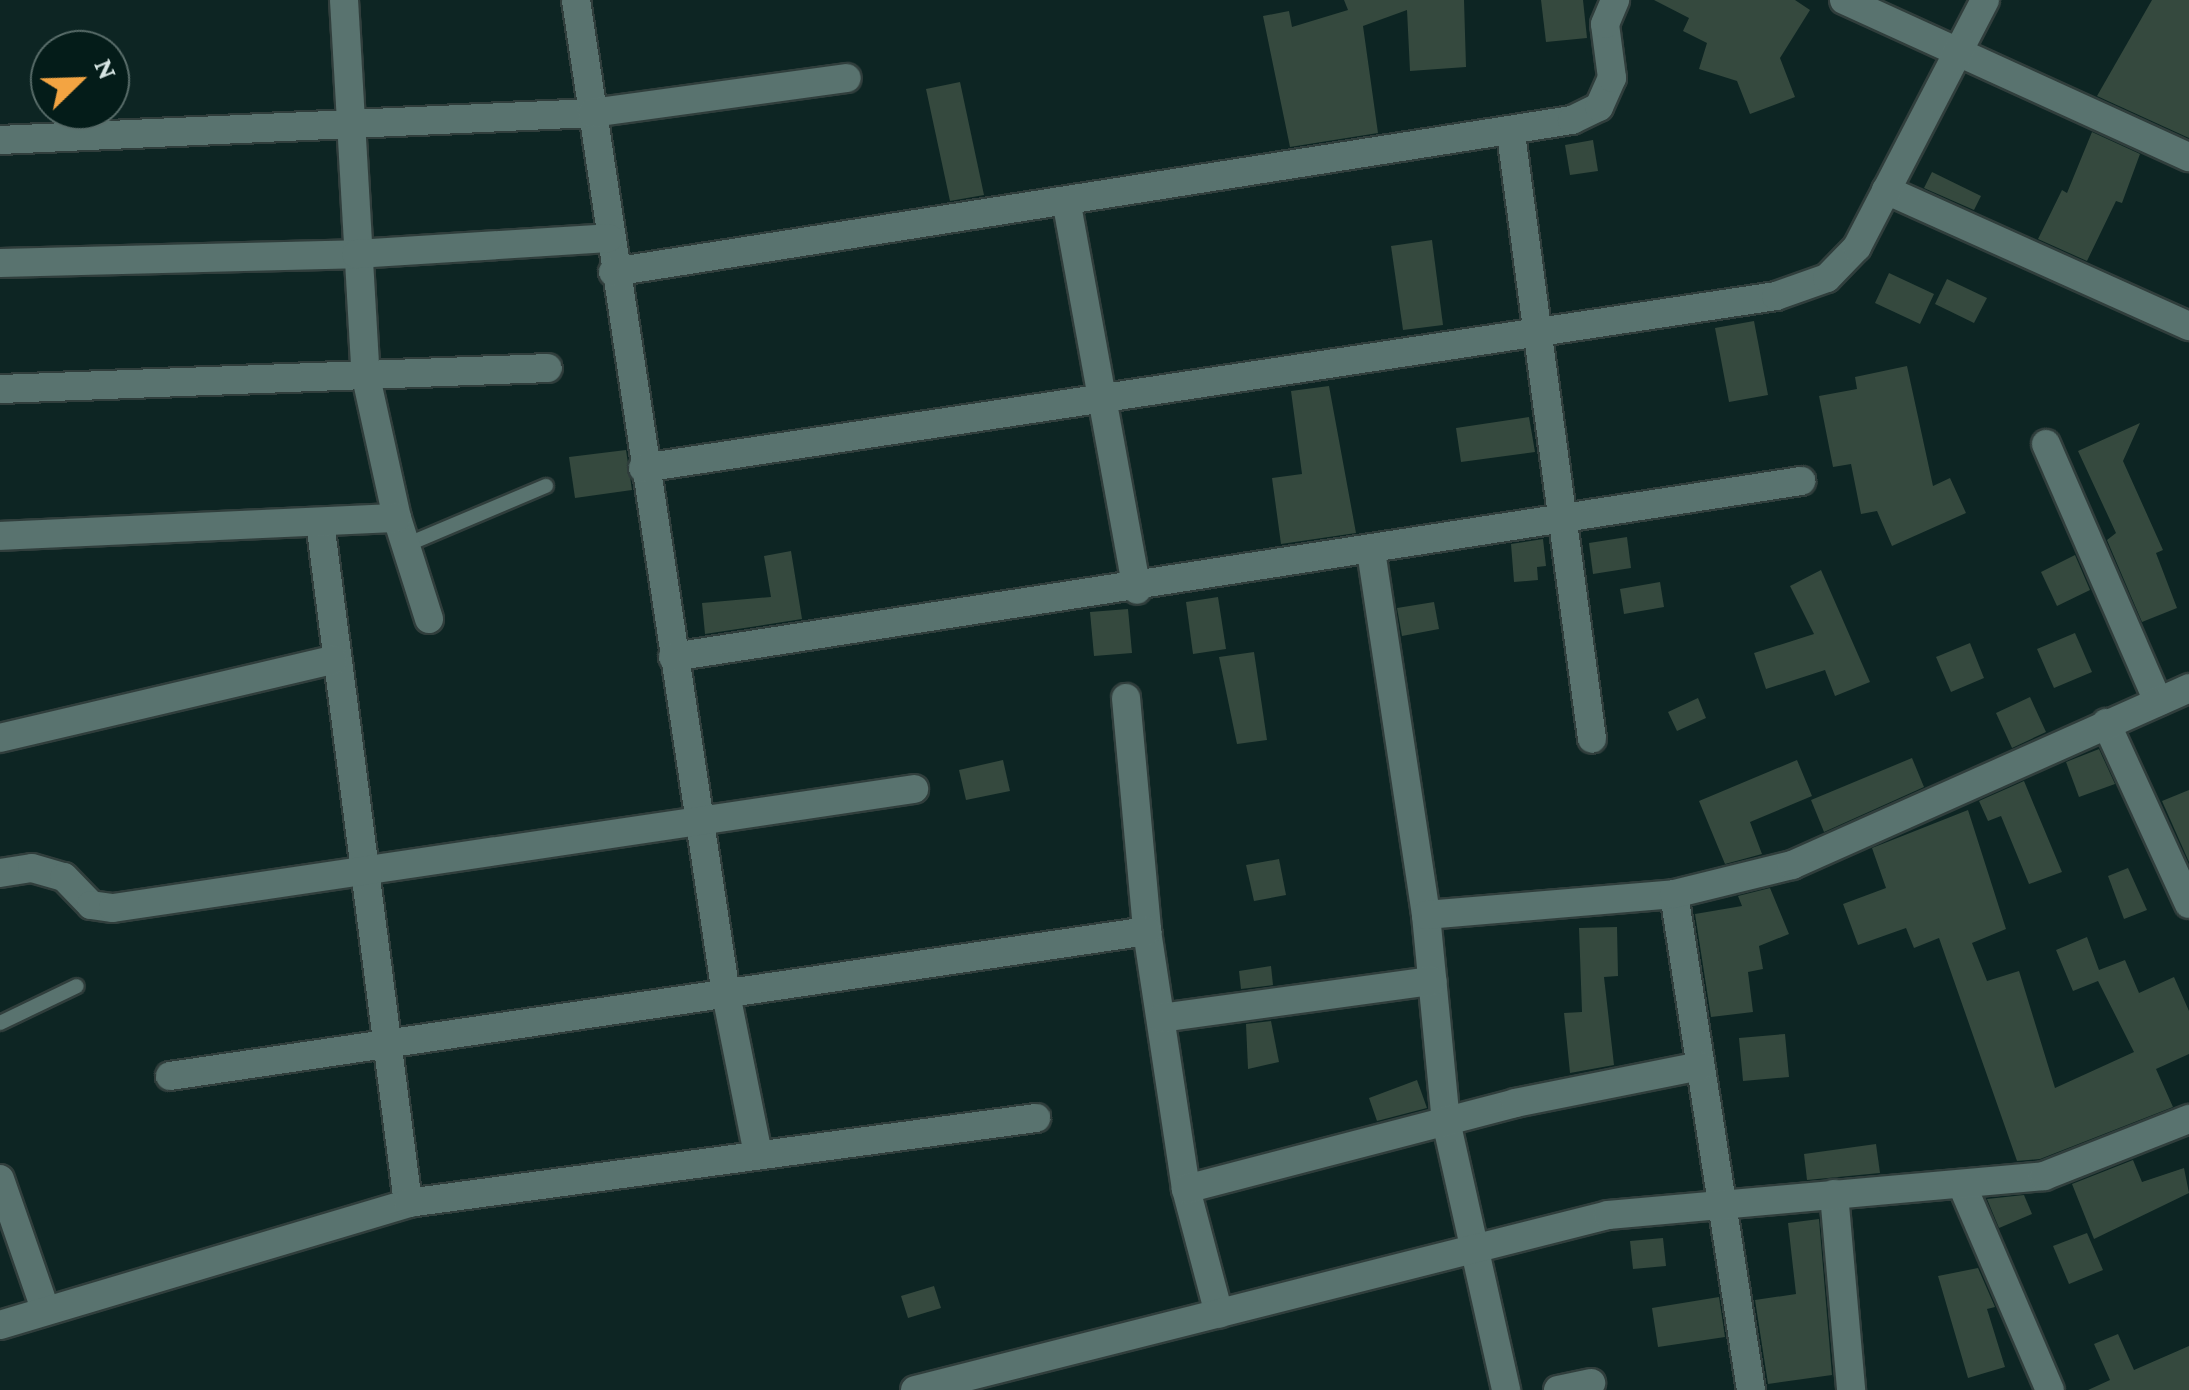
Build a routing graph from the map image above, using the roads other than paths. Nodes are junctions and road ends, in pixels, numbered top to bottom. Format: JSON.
{"nodes":[{"id":1,"x":344,"y":0,"type":"edge"},
{"id":2,"x":576,"y":0,"type":"edge"},
{"id":3,"x":1614,"y":0,"type":"edge"},
{"id":4,"x":1844,"y":0,"type":"edge"},
{"id":5,"x":1985,"y":0,"type":"edge"},
{"id":6,"x":1958,"y":56,"type":"junction"},
{"id":7,"x":847,"y":78,"type":"dead end"},
{"id":8,"x":592,"y":113,"type":"junction"},
{"id":9,"x":348,"y":127,"type":"junction"},
{"id":10,"x":1511,"y":134,"type":"junction"},
{"id":11,"x":0,"y":140,"type":"edge"},
{"id":12,"x":2189,"y":157,"type":"edge"},
{"id":13,"x":1886,"y":190,"type":"junction"},
{"id":14,"x":1067,"y":205,"type":"junction"},
{"id":15,"x":608,"y":238,"type":"junction"},
{"id":16,"x":356,"y":254,"type":"junction"},
{"id":17,"x":0,"y":263,"type":"edge"},
{"id":18,"x":613,"y":272,"type":"junction"},
{"id":19,"x":2189,"y":326,"type":"edge"},
{"id":20,"x":1539,"y":330,"type":"junction"},
{"id":21,"x":548,"y":368,"type":"dead end"},
{"id":22,"x":366,"y":377,"type":"junction"},
{"id":23,"x":0,"y":388,"type":"edge"},
{"id":24,"x":1101,"y":394,"type":"junction"},
{"id":25,"x":2046,"y":444,"type":"dead end"},
{"id":26,"x":644,"y":468,"type":"junction"},
{"id":27,"x":1801,"y":481,"type":"dead end"},
{"id":28,"x":546,"y":486,"type":"dead end"},
{"id":29,"x":1563,"y":516,"type":"junction"},
{"id":30,"x":320,"y":522,"type":"junction"},
{"id":31,"x":401,"y":531,"type":"junction"},
{"id":32,"x":0,"y":536,"type":"edge"},
{"id":33,"x":1371,"y":551,"type":"junction"},
{"id":34,"x":1137,"y":590,"type":"junction"},
{"id":35,"x":430,"y":619,"type":"dead end"},
{"id":36,"x":673,"y":657,"type":"junction"},
{"id":37,"x":333,"y":660,"type":"junction"},
{"id":38,"x":2189,"y":688,"type":"edge"},
{"id":39,"x":1126,"y":698,"type":"dead end"},
{"id":40,"x":2158,"y":702,"type":"junction"},
{"id":41,"x":2106,"y":723,"type":"junction"},
{"id":42,"x":0,"y":738,"type":"edge"},
{"id":43,"x":1592,"y":739,"type":"dead end"},
{"id":44,"x":914,"y":788,"type":"dead end"},
{"id":45,"x":698,"y":820,"type":"junction"},
{"id":46,"x":362,"y":866,"type":"junction"},
{"id":47,"x":0,"y":873,"type":"edge"},
{"id":48,"x":1674,"y":894,"type":"junction"},
{"id":49,"x":2189,"y":904,"type":"edge"},
{"id":50,"x":1426,"y":914,"type":"junction"},
{"id":51,"x":1147,"y":930,"type":"junction"},
{"id":52,"x":1432,"y":981,"type":"junction"},
{"id":53,"x":77,"y":986,"type":"dead end"},
{"id":54,"x":726,"y":994,"type":"junction"},
{"id":55,"x":1160,"y":1018,"type":"junction"},
{"id":56,"x":0,"y":1023,"type":"edge"},
{"id":57,"x":386,"y":1048,"type":"junction"},
{"id":58,"x":1700,"y":1066,"type":"junction"},
{"id":59,"x":170,"y":1076,"type":"dead end"},
{"id":60,"x":1036,"y":1118,"type":"dead end"},
{"id":61,"x":2189,"y":1120,"type":"edge"},
{"id":62,"x":1446,"y":1121,"type":"junction"},
{"id":63,"x":758,"y":1154,"type":"junction"},
{"id":64,"x":0,"y":1180,"type":"edge"},
{"id":65,"x":1962,"y":1185,"type":"junction"},
{"id":66,"x":1186,"y":1189,"type":"junction"},
{"id":67,"x":1834,"y":1194,"type":"junction"},
{"id":68,"x":1720,"y":1201,"type":"junction"},
{"id":69,"x":408,"y":1202,"type":"junction"},
{"id":70,"x":1474,"y":1249,"type":"junction"},
{"id":71,"x":45,"y":1309,"type":"junction"},
{"id":72,"x":1218,"y":1314,"type":"junction"},
{"id":73,"x":0,"y":1325,"type":"edge"},
{"id":74,"x":1591,"y":1382,"type":"dead end"},
{"id":75,"x":915,"y":1390,"type":"edge"},
{"id":76,"x":1506,"y":1390,"type":"edge"},
{"id":77,"x":1558,"y":1390,"type":"edge"},
{"id":78,"x":1752,"y":1390,"type":"edge"},
{"id":79,"x":1851,"y":1390,"type":"edge"},
{"id":80,"x":2050,"y":1390,"type":"edge"}],
"edges":[{"from":1,"to":9,"type":"street"},
{"from":2,"to":8,"type":"street"},
{"from":3,"to":10,"type":"street"},
{"from":4,"to":6,"type":"street"},
{"from":5,"to":6,"type":"street"},
{"from":6,"to":12,"type":"street"},
{"from":6,"to":13,"type":"street"},
{"from":7,"to":8,"type":"street"},
{"from":8,"to":9,"type":"street"},
{"from":8,"to":15,"type":"street"},
{"from":9,"to":11,"type":"street"},
{"from":9,"to":16,"type":"street"},
{"from":10,"to":14,"type":"street"},
{"from":10,"to":20,"type":"street"},
{"from":13,"to":19,"type":"street"},
{"from":13,"to":20,"type":"street"},
{"from":14,"to":18,"type":"street"},
{"from":14,"to":24,"type":"street"},
{"from":15,"to":16,"type":"street"},
{"from":15,"to":18,"type":"street"},
{"from":16,"to":17,"type":"street"},
{"from":16,"to":22,"type":"street"},
{"from":18,"to":26,"type":"street"},
{"from":20,"to":24,"type":"street"},
{"from":20,"to":29,"type":"street"},
{"from":21,"to":22,"type":"street"},
{"from":22,"to":23,"type":"street"},
{"from":22,"to":31,"type":"street"},
{"from":24,"to":26,"type":"street"},
{"from":24,"to":34,"type":"street"},
{"from":25,"to":40,"type":"street"},
{"from":26,"to":36,"type":"street"},
{"from":27,"to":29,"type":"street"},
{"from":28,"to":31,"type":"lane"},
{"from":29,"to":33,"type":"street"},
{"from":29,"to":43,"type":"street"},
{"from":30,"to":31,"type":"street"},
{"from":30,"to":32,"type":"street"},
{"from":30,"to":37,"type":"street"},
{"from":31,"to":35,"type":"street"},
{"from":33,"to":34,"type":"street"},
{"from":33,"to":50,"type":"street"},
{"from":34,"to":36,"type":"street"},
{"from":36,"to":45,"type":"street"},
{"from":37,"to":42,"type":"street"},
{"from":37,"to":46,"type":"street"},
{"from":38,"to":40,"type":"street"},
{"from":39,"to":51,"type":"street"},
{"from":40,"to":41,"type":"street"},
{"from":41,"to":48,"type":"street"},
{"from":41,"to":49,"type":"street"},
{"from":44,"to":45,"type":"street"},
{"from":45,"to":46,"type":"street"},
{"from":45,"to":54,"type":"street"},
{"from":46,"to":47,"type":"street"},
{"from":46,"to":57,"type":"street"},
{"from":48,"to":50,"type":"street"},
{"from":48,"to":58,"type":"street"},
{"from":50,"to":52,"type":"street"},
{"from":51,"to":54,"type":"street"},
{"from":51,"to":55,"type":"street"},
{"from":52,"to":55,"type":"street"},
{"from":52,"to":62,"type":"street"},
{"from":53,"to":56,"type":"lane"},
{"from":54,"to":57,"type":"street"},
{"from":54,"to":63,"type":"street"},
{"from":55,"to":66,"type":"street"},
{"from":57,"to":59,"type":"street"},
{"from":57,"to":69,"type":"street"},
{"from":58,"to":62,"type":"street"},
{"from":58,"to":68,"type":"street"},
{"from":60,"to":63,"type":"street"},
{"from":61,"to":65,"type":"street"},
{"from":62,"to":66,"type":"street"},
{"from":62,"to":70,"type":"street"},
{"from":63,"to":69,"type":"street"},
{"from":64,"to":71,"type":"street"},
{"from":65,"to":67,"type":"street"},
{"from":65,"to":80,"type":"street"},
{"from":66,"to":72,"type":"street"},
{"from":67,"to":68,"type":"street"},
{"from":67,"to":79,"type":"street"},
{"from":68,"to":70,"type":"street"},
{"from":68,"to":78,"type":"street"},
{"from":69,"to":71,"type":"street"},
{"from":70,"to":72,"type":"street"},
{"from":70,"to":76,"type":"street"},
{"from":71,"to":73,"type":"street"},
{"from":72,"to":75,"type":"street"},
{"from":74,"to":77,"type":"street"}]}
